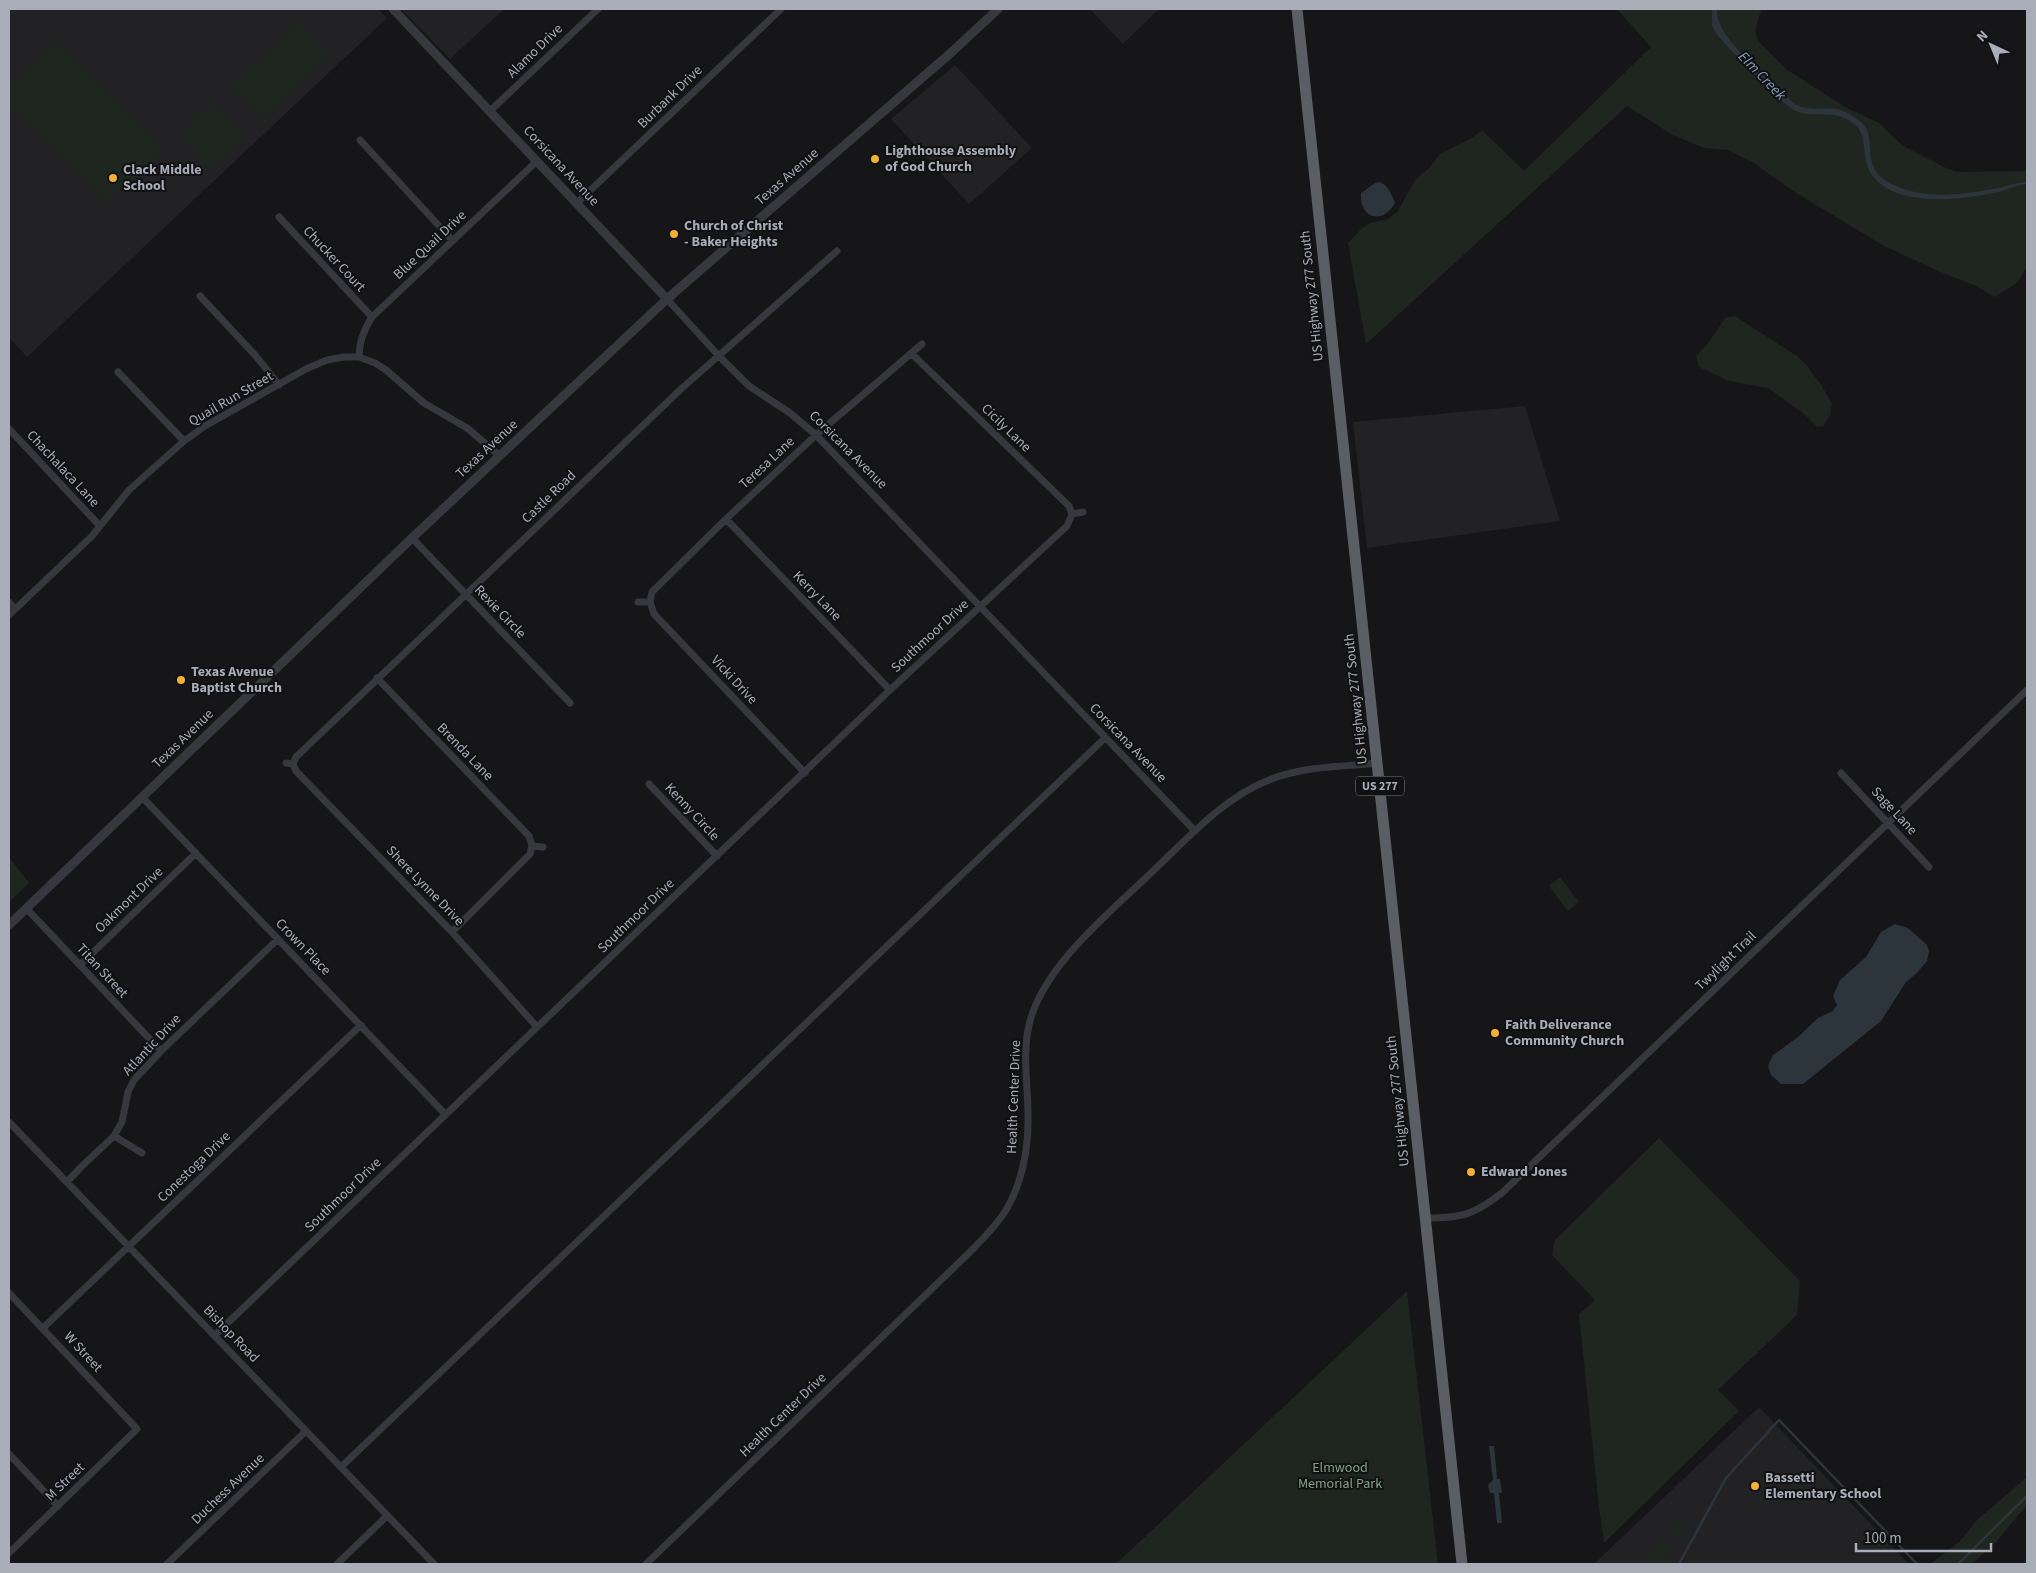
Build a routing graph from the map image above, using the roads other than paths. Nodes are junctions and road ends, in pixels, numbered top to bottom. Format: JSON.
{"nodes":[{"id":1,"x":393,"y":9,"type":"edge"},
{"id":2,"x":598,"y":9,"type":"edge"},
{"id":3,"x":781,"y":9,"type":"edge"},
{"id":4,"x":998,"y":9,"type":"edge"},
{"id":5,"x":1297,"y":9,"type":"edge"},
{"id":6,"x":490,"y":111,"type":"junction"},
{"id":7,"x":360,"y":140,"type":"dead end"},
{"id":8,"x":537,"y":161,"type":"junction"},
{"id":9,"x":577,"y":203,"type":"junction"},
{"id":10,"x":279,"y":218,"type":"dead end"},
{"id":11,"x":453,"y":241,"type":"junction"},
{"id":12,"x":837,"y":251,"type":"dead end"},
{"id":13,"x":200,"y":296,"type":"dead end"},
{"id":14,"x":667,"y":299,"type":"junction"},
{"id":15,"x":372,"y":317,"type":"junction"},
{"id":16,"x":922,"y":344,"type":"dead end"},
{"id":17,"x":912,"y":354,"type":"junction"},
{"id":18,"x":718,"y":355,"type":"junction"},
{"id":19,"x":359,"y":357,"type":"junction"},
{"id":20,"x":118,"y":372,"type":"dead end"},
{"id":21,"x":279,"y":385,"type":"junction"},
{"id":22,"x":9,"y":429,"type":"edge"},
{"id":23,"x":816,"y":435,"type":"junction"},
{"id":24,"x":184,"y":441,"type":"junction"},
{"id":25,"x":500,"y":456,"type":"junction"},
{"id":26,"x":1083,"y":512,"type":"dead end"},
{"id":27,"x":1072,"y":514,"type":"junction"},
{"id":28,"x":726,"y":519,"type":"junction"},
{"id":29,"x":99,"y":525,"type":"junction"},
{"id":30,"x":412,"y":538,"type":"junction"},
{"id":31,"x":466,"y":594,"type":"junction"},
{"id":32,"x":9,"y":602,"type":"edge"},
{"id":33,"x":638,"y":602,"type":"dead end"},
{"id":34,"x":650,"y":602,"type":"junction"},
{"id":35,"x":979,"y":607,"type":"junction"},
{"id":36,"x":15,"y":609,"type":"junction"},
{"id":37,"x":9,"y":615,"type":"edge"},
{"id":38,"x":377,"y":678,"type":"junction"},
{"id":39,"x":890,"y":690,"type":"junction"},
{"id":40,"x":2027,"y":690,"type":"edge"},
{"id":41,"x":570,"y":703,"type":"dead end"},
{"id":42,"x":1105,"y":738,"type":"junction"},
{"id":43,"x":1378,"y":763,"type":"junction"},
{"id":44,"x":290,"y":764,"type":"joint"},
{"id":45,"x":805,"y":773,"type":"junction"},
{"id":46,"x":1841,"y":773,"type":"dead end"},
{"id":47,"x":649,"y":784,"type":"dead end"},
{"id":48,"x":142,"y":797,"type":"junction"},
{"id":49,"x":1889,"y":823,"type":"junction"},
{"id":50,"x":1195,"y":831,"type":"junction"},
{"id":51,"x":532,"y":846,"type":"junction"},
{"id":52,"x":542,"y":847,"type":"dead end"},
{"id":53,"x":196,"y":853,"type":"junction"},
{"id":54,"x":717,"y":856,"type":"junction"},
{"id":55,"x":1929,"y":866,"type":"dead end"},
{"id":56,"x":26,"y":908,"type":"junction"},
{"id":57,"x":9,"y":925,"type":"edge"},
{"id":58,"x":452,"y":932,"type":"junction"},
{"id":59,"x":278,"y":939,"type":"junction"},
{"id":60,"x":80,"y":965,"type":"junction"},
{"id":61,"x":361,"y":1025,"type":"junction"},
{"id":62,"x":537,"y":1027,"type":"junction"},
{"id":63,"x":161,"y":1051,"type":"junction"},
{"id":64,"x":445,"y":1114,"type":"junction"},
{"id":65,"x":9,"y":1122,"type":"edge"},
{"id":66,"x":114,"y":1136,"type":"junction"},
{"id":67,"x":142,"y":1153,"type":"dead end"},
{"id":68,"x":67,"y":1182,"type":"junction"},
{"id":69,"x":1426,"y":1218,"type":"junction"},
{"id":70,"x":129,"y":1246,"type":"junction"},
{"id":71,"x":9,"y":1293,"type":"edge"},
{"id":72,"x":44,"y":1328,"type":"junction"},
{"id":73,"x":215,"y":1335,"type":"junction"},
{"id":74,"x":137,"y":1429,"type":"joint"},
{"id":75,"x":306,"y":1431,"type":"junction"},
{"id":76,"x":9,"y":1454,"type":"edge"},
{"id":77,"x":341,"y":1467,"type":"junction"},
{"id":78,"x":58,"y":1506,"type":"junction"},
{"id":79,"x":387,"y":1516,"type":"junction"},
{"id":80,"x":9,"y":1553,"type":"edge"},
{"id":81,"x":167,"y":1564,"type":"edge"},
{"id":82,"x":337,"y":1564,"type":"edge"},
{"id":83,"x":434,"y":1564,"type":"edge"},
{"id":84,"x":646,"y":1564,"type":"edge"},
{"id":85,"x":1462,"y":1564,"type":"edge"}],
"edges":[{"from":1,"to":6,"type":"street","name":"Corsicana Avenue"},
{"from":2,"to":6,"type":"street","name":"Alamo Drive"},
{"from":3,"to":9,"type":"street","name":"Burbank Drive"},
{"from":4,"to":14,"type":"street","name":"Texas Avenue"},
{"from":5,"to":43,"type":"highway","name":"US Highway 277 South","number":"US 277"},
{"from":6,"to":8,"type":"street","name":"Corsicana Avenue"},
{"from":7,"to":11,"type":"street"},
{"from":8,"to":9,"type":"street","name":"Corsicana Avenue"},
{"from":8,"to":11,"type":"street","name":"Blue Quail Drive"},
{"from":9,"to":14,"type":"street","name":"Corsicana Avenue"},
{"from":10,"to":15,"type":"street","name":"Chucker Court"},
{"from":11,"to":15,"type":"street","name":"Blue Quail Drive"},
{"from":12,"to":18,"type":"street","name":"Castle Road"},
{"from":13,"to":21,"type":"street"},
{"from":14,"to":18,"type":"street","name":"Corsicana Avenue"},
{"from":14,"to":25,"type":"street","name":"Texas Avenue"},
{"from":15,"to":19,"type":"street","name":"Blue Quail Drive"},
{"from":16,"to":17,"type":"street","name":"Teresa Lane"},
{"from":17,"to":23,"type":"street","name":"Teresa Lane"},
{"from":17,"to":27,"type":"street","name":"Cicily Lane"},
{"from":18,"to":23,"type":"street","name":"Corsicana Avenue"},
{"from":18,"to":31,"type":"street","name":"Castle Road"},
{"from":19,"to":21,"type":"street","name":"Quail Run Street"},
{"from":19,"to":25,"type":"street","name":"Quail Run Street"},
{"from":20,"to":24,"type":"street"},
{"from":21,"to":24,"type":"street","name":"Quail Run Street"},
{"from":22,"to":29,"type":"street","name":"Chachalaca Lane"},
{"from":23,"to":28,"type":"street","name":"Teresa Lane"},
{"from":23,"to":35,"type":"street","name":"Corsicana Avenue"},
{"from":24,"to":29,"type":"street","name":"Quail Run Street"},
{"from":25,"to":30,"type":"street","name":"Texas Avenue"},
{"from":26,"to":27,"type":"street"},
{"from":27,"to":35,"type":"street","name":"Southmoor Drive"},
{"from":28,"to":34,"type":"street","name":"Teresa Lane"},
{"from":28,"to":39,"type":"street","name":"Kerry Lane"},
{"from":29,"to":36,"type":"street","name":"Quail Run Street"},
{"from":30,"to":31,"type":"street","name":"Rexie Circle"},
{"from":30,"to":48,"type":"street","name":"Texas Avenue"},
{"from":31,"to":38,"type":"street","name":"Castle Road"},
{"from":31,"to":41,"type":"street","name":"Rexie Circle"},
{"from":32,"to":36,"type":"street"},
{"from":33,"to":34,"type":"street"},
{"from":34,"to":45,"type":"street","name":"Vicki Drive"},
{"from":35,"to":39,"type":"street","name":"Southmoor Drive"},
{"from":35,"to":42,"type":"street","name":"Corsicana Avenue"},
{"from":36,"to":37,"type":"street","name":"Quail Run Street"},
{"from":38,"to":44,"type":"street","name":"Castle Road"},
{"from":38,"to":51,"type":"street","name":"Brenda Lane"},
{"from":39,"to":45,"type":"street","name":"Southmoor Drive"},
{"from":40,"to":49,"type":"street","name":"Twylight Trail"},
{"from":42,"to":50,"type":"street","name":"Corsicana Avenue"},
{"from":42,"to":77,"type":"street"},
{"from":43,"to":50,"type":"street","name":"Health Center Drive"},
{"from":43,"to":69,"type":"highway","name":"US Highway 277 South","number":"US 277"},
{"from":44,"to":58,"type":"street","name":"Shere Lynne Drive"},
{"from":45,"to":54,"type":"street","name":"Southmoor Drive"},
{"from":46,"to":49,"type":"street","name":"Sage Lane"},
{"from":47,"to":54,"type":"street","name":"Kenny Circle"},
{"from":48,"to":53,"type":"street","name":"Crown Place"},
{"from":48,"to":56,"type":"street","name":"Texas Avenue"},
{"from":49,"to":55,"type":"street","name":"Sage Lane"},
{"from":49,"to":69,"type":"street","name":"Twylight Trail"},
{"from":50,"to":84,"type":"street","name":"Health Center Drive"},
{"from":51,"to":52,"type":"street"},
{"from":51,"to":58,"type":"street"},
{"from":53,"to":59,"type":"street","name":"Crown Place"},
{"from":53,"to":60,"type":"street","name":"Oakmont Drive"},
{"from":54,"to":62,"type":"street","name":"Southmoor Drive"},
{"from":56,"to":57,"type":"street","name":"Texas Avenue"},
{"from":56,"to":60,"type":"street","name":"Titan Street"},
{"from":58,"to":62,"type":"street","name":"Shere Lynne Drive"},
{"from":59,"to":61,"type":"street","name":"Crown Place"},
{"from":59,"to":63,"type":"street","name":"Atlantic Drive"},
{"from":60,"to":63,"type":"street","name":"Titan Street"},
{"from":61,"to":64,"type":"street","name":"Crown Place"},
{"from":61,"to":70,"type":"street","name":"Conestoga Drive"},
{"from":62,"to":64,"type":"street","name":"Southmoor Drive"},
{"from":63,"to":66,"type":"street","name":"Atlantic Drive"},
{"from":64,"to":73,"type":"street","name":"Southmoor Drive"},
{"from":65,"to":68,"type":"street","name":"Bishop Road"},
{"from":66,"to":67,"type":"street"},
{"from":66,"to":68,"type":"street","name":"Atlantic Drive"},
{"from":68,"to":70,"type":"street","name":"Bishop Road"},
{"from":69,"to":85,"type":"highway","name":"US Highway 277 South","number":"US 277"},
{"from":70,"to":72,"type":"street","name":"Conestoga Drive"},
{"from":70,"to":73,"type":"street","name":"Bishop Road"},
{"from":71,"to":72,"type":"street","name":"W Street"},
{"from":72,"to":74,"type":"street","name":"W Street"},
{"from":73,"to":75,"type":"street","name":"Bishop Road"},
{"from":74,"to":78,"type":"street","name":"M Street"},
{"from":75,"to":77,"type":"street","name":"Bishop Road"},
{"from":75,"to":81,"type":"street","name":"Duchess Avenue"},
{"from":76,"to":78,"type":"street"},
{"from":77,"to":79,"type":"street","name":"Bishop Road"},
{"from":78,"to":80,"type":"street","name":"M Street"},
{"from":79,"to":82,"type":"street"},
{"from":79,"to":83,"type":"street","name":"Bishop Road"}]}
